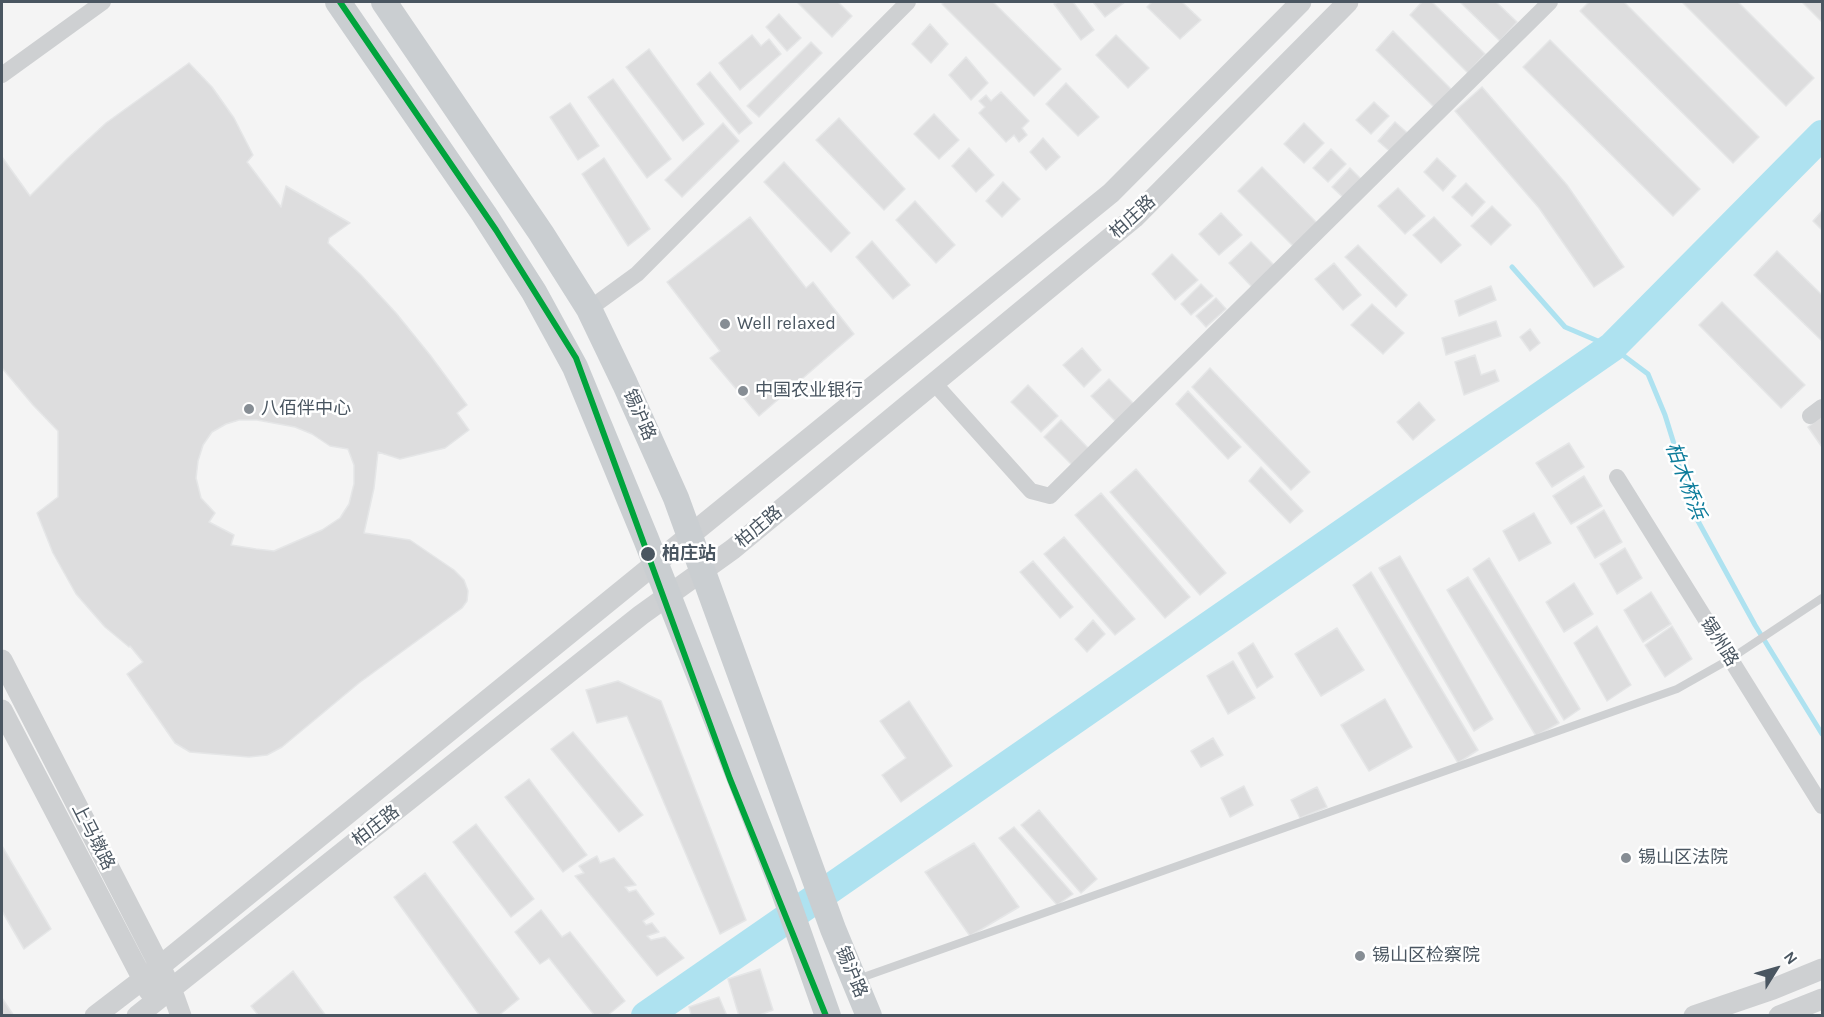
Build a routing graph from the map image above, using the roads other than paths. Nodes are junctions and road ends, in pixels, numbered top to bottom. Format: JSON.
{"nodes":[{"id":1,"x":103,"y":2,"type":"edge"},
{"id":2,"x":338,"y":2,"type":"edge"},
{"id":3,"x":384,"y":2,"type":"edge"},
{"id":4,"x":908,"y":2,"type":"edge"},
{"id":5,"x":1300,"y":2,"type":"edge"},
{"id":6,"x":1348,"y":2,"type":"edge"},
{"id":7,"x":1550,"y":2,"type":"edge"},
{"id":8,"x":2,"y":75,"type":"edge"},
{"id":9,"x":589,"y":309,"type":"junction"},
{"id":10,"x":934,"y":383,"type":"junction"},
{"id":11,"x":1617,"y":477,"type":"dead end"},
{"id":12,"x":690,"y":536,"type":"junction"},
{"id":13,"x":656,"y":564,"type":"junction"},
{"id":14,"x":702,"y":571,"type":"junction"},
{"id":15,"x":668,"y":596,"type":"junction"},
{"id":16,"x":1822,"y":598,"type":"edge"},
{"id":17,"x":1730,"y":659,"type":"junction"},
{"id":18,"x":2,"y":660,"type":"edge"},
{"id":19,"x":2,"y":710,"type":"edge"},
{"id":20,"x":1822,"y":806,"type":"edge"},
{"id":21,"x":1822,"y":969,"type":"edge"},
{"id":22,"x":151,"y":973,"type":"junction"},
{"id":23,"x":855,"y":980,"type":"junction"},
{"id":24,"x":1822,"y":999,"type":"edge"},
{"id":25,"x":161,"y":1002,"type":"edge"},
{"id":26,"x":95,"y":1016,"type":"edge"},
{"id":27,"x":137,"y":1016,"type":"edge"},
{"id":28,"x":181,"y":1016,"type":"edge"},
{"id":29,"x":828,"y":1016,"type":"edge"},
{"id":30,"x":869,"y":1016,"type":"edge"},
{"id":31,"x":1694,"y":1016,"type":"edge"},
{"id":32,"x":1779,"y":1016,"type":"edge"}],
"edges":[{"from":1,"to":8,"type":"street"},
{"from":2,"to":13,"type":"main road"},
{"from":3,"to":9,"type":"main road","name":"锡沪路"},
{"from":4,"to":9,"type":"street"},
{"from":5,"to":12,"type":"street","name":"柏庄路"},
{"from":6,"to":10,"type":"street","name":"柏庄路"},
{"from":7,"to":10,"type":"street"},
{"from":9,"to":12,"type":"main road","name":"锡沪路"},
{"from":10,"to":14,"type":"street","name":"柏庄路"},
{"from":11,"to":17,"type":"street","name":"锡州路"},
{"from":12,"to":13,"type":"street","name":"柏庄路"},
{"from":12,"to":14,"type":"main road","name":"锡沪路"},
{"from":13,"to":15,"type":"main road"},
{"from":13,"to":22,"type":"street","name":"柏庄路"},
{"from":14,"to":15,"type":"street","name":"柏庄路"},
{"from":14,"to":23,"type":"main road","name":"锡沪路"},
{"from":15,"to":25,"type":"street","name":"柏庄路"},
{"from":15,"to":29,"type":"main road"},
{"from":16,"to":17,"type":"lane"},
{"from":17,"to":20,"type":"street","name":"锡州路"},
{"from":17,"to":23,"type":"lane"},
{"from":18,"to":22,"type":"street","name":"上马墩路"},
{"from":19,"to":22,"type":"street","name":"上马墩路"},
{"from":21,"to":31,"type":"street"},
{"from":22,"to":25,"type":"street","name":"上马墩路"},
{"from":22,"to":26,"type":"street","name":"柏庄路"},
{"from":23,"to":30,"type":"main road","name":"锡沪路"},
{"from":24,"to":32,"type":"street"},
{"from":25,"to":27,"type":"street","name":"柏庄路"},
{"from":25,"to":28,"type":"street","name":"上马墩路"}]}
